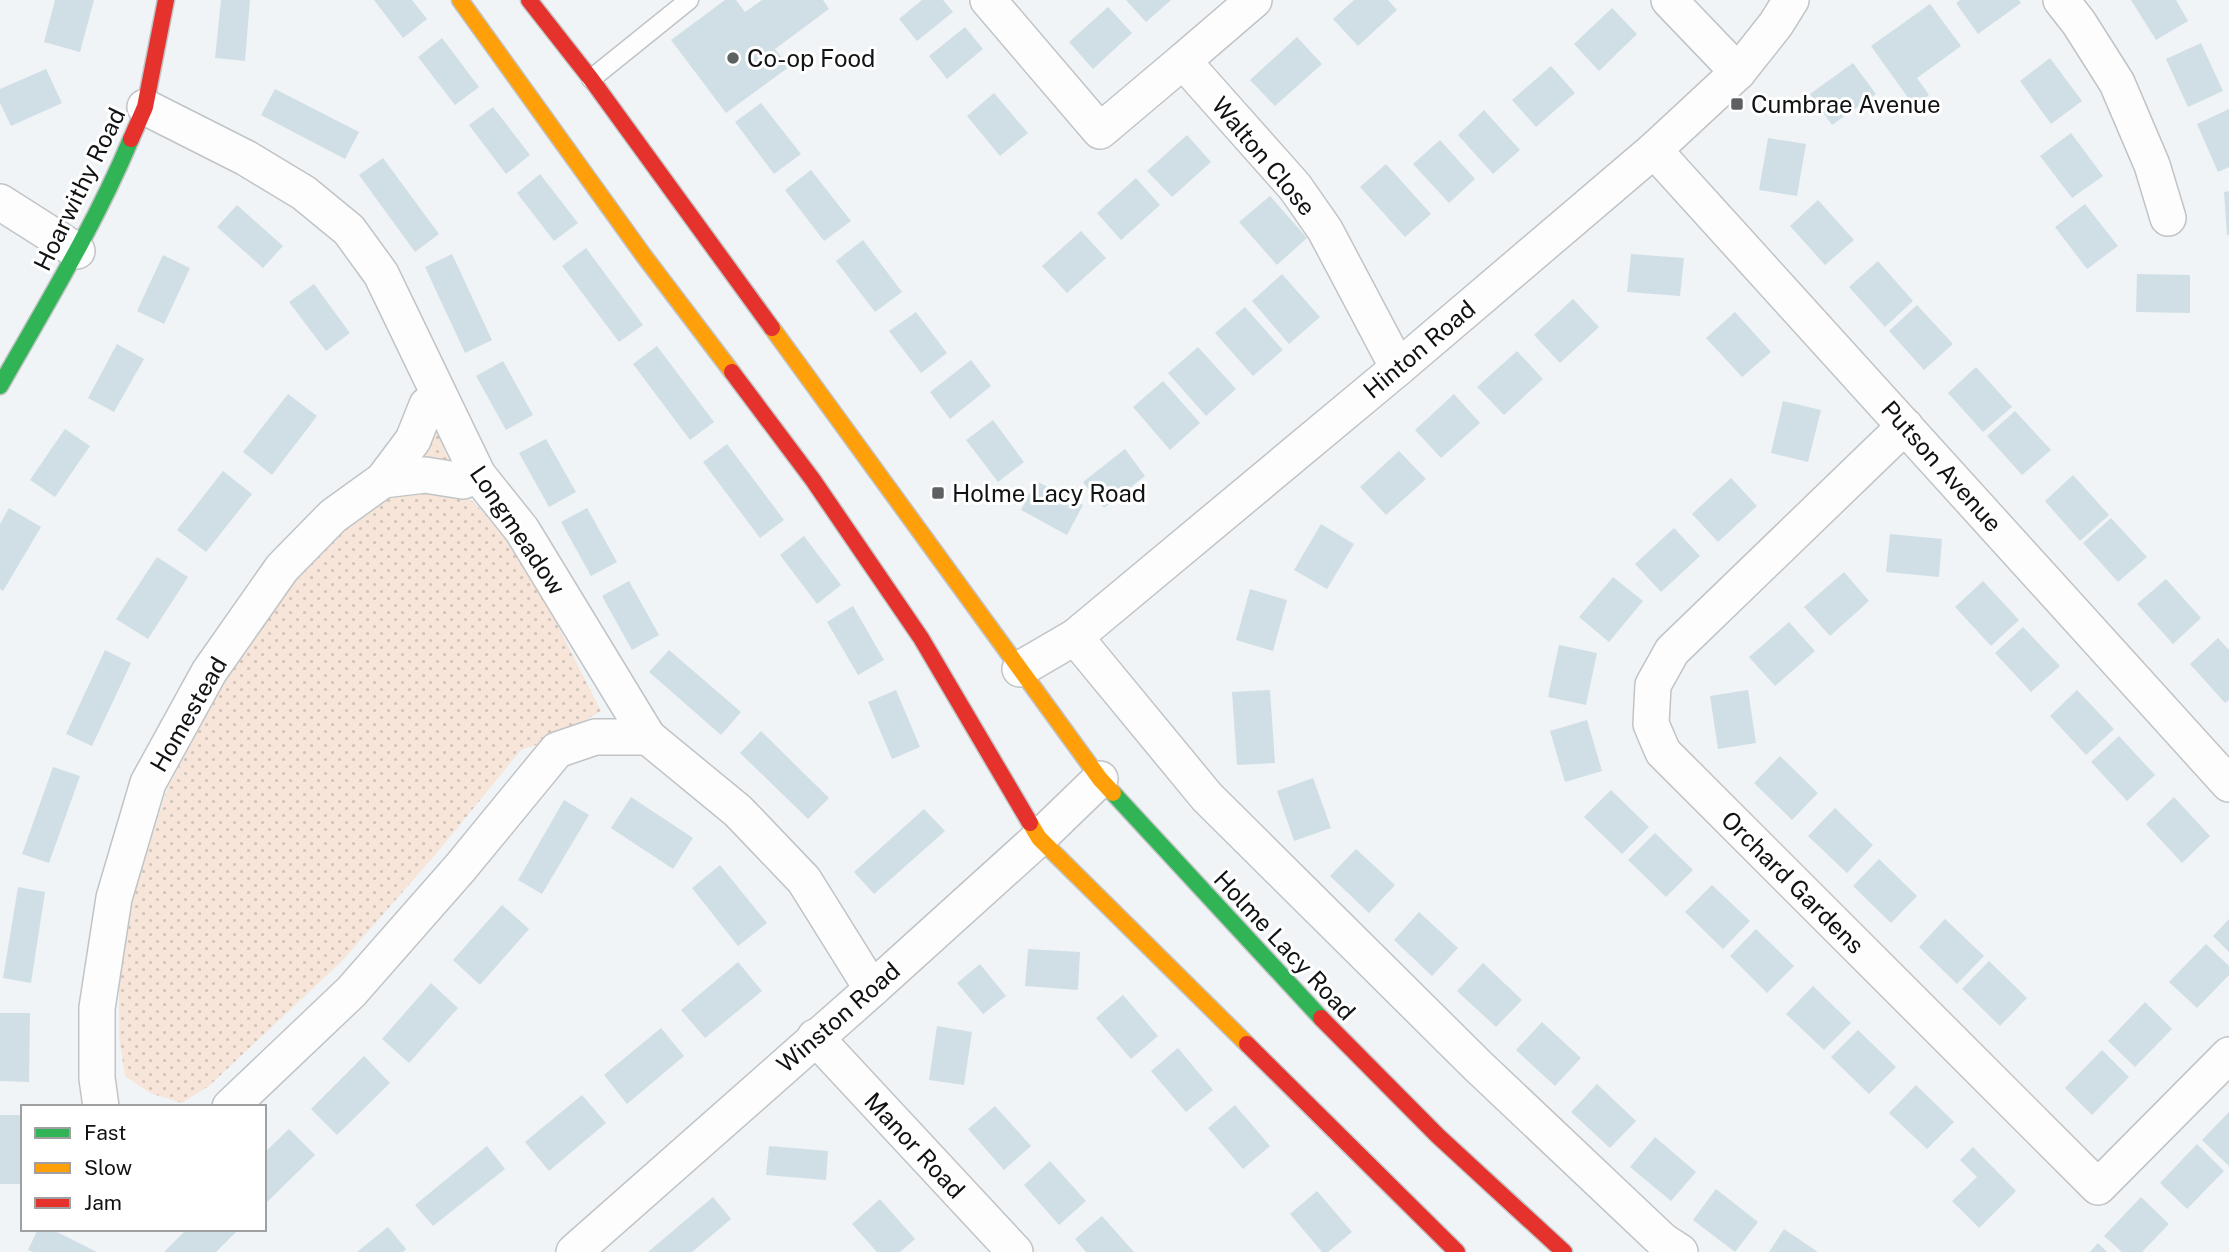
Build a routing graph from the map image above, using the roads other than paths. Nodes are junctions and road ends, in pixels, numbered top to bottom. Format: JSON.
{"nodes":[{"id":1,"x":166,"y":0,"type":"edge"},
{"id":2,"x":460,"y":0,"type":"edge"},
{"id":3,"x":529,"y":0,"type":"edge"},
{"id":4,"x":689,"y":0,"type":"edge"},
{"id":5,"x":988,"y":0,"type":"edge"},
{"id":6,"x":1254,"y":0,"type":"edge"},
{"id":7,"x":1669,"y":0,"type":"edge"},
{"id":8,"x":1791,"y":0,"type":"edge"},
{"id":9,"x":2061,"y":0,"type":"edge"},
{"id":10,"x":1183,"y":61,"type":"junction"},
{"id":11,"x":1738,"y":72,"type":"junction"},
{"id":12,"x":591,"y":79,"type":"junction"},
{"id":13,"x":145,"y":107,"type":"junction"},
{"id":14,"x":1654,"y":149,"type":"junction"},
{"id":15,"x":0,"y":202,"type":"edge"},
{"id":16,"x":2168,"y":218,"type":"dead end"},
{"id":17,"x":77,"y":251,"type":"junction"},
{"id":18,"x":1398,"y":368,"type":"junction"},
{"id":19,"x":0,"y":386,"type":"edge"},
{"id":20,"x":439,"y":398,"type":"junction"},
{"id":21,"x":1905,"y":426,"type":"junction"},
{"id":22,"x":478,"y":475,"type":"junction"},
{"id":23,"x":383,"y":480,"type":"junction"},
{"id":24,"x":1075,"y":637,"type":"junction"},
{"id":25,"x":1020,"y":669,"type":"junction"},
{"id":26,"x":648,"y":737,"type":"junction"},
{"id":27,"x":2223,"y":764,"type":"edge"},
{"id":28,"x":1100,"y":779,"type":"junction"},
{"id":29,"x":1039,"y":838,"type":"junction"},
{"id":30,"x":872,"y":989,"type":"junction"},
{"id":31,"x":815,"y":1037,"type":"junction"},
{"id":32,"x":2229,"y":1055,"type":"edge"},
{"id":33,"x":101,"y":1105,"type":"edge"},
{"id":34,"x":232,"y":1105,"type":"edge"},
{"id":35,"x":574,"y":1252,"type":"edge"},
{"id":36,"x":1015,"y":1252,"type":"edge"},
{"id":37,"x":1457,"y":1252,"type":"edge"},
{"id":38,"x":1564,"y":1252,"type":"edge"},
{"id":39,"x":1680,"y":1252,"type":"edge"}],
"edges":[{"from":1,"to":13,"type":"street","name":"Hoarwithy Road"},
{"from":2,"to":29,"type":"street"},
{"from":3,"to":12,"type":"street","name":"Holme Lacy Road"},
{"from":4,"to":12,"type":"lane"},
{"from":5,"to":10,"type":"street"},
{"from":6,"to":10,"type":"street"},
{"from":7,"to":11,"type":"street"},
{"from":8,"to":11,"type":"street","name":"Hinton Road"},
{"from":9,"to":16,"type":"street"},
{"from":10,"to":18,"type":"street","name":"Walton Close"},
{"from":11,"to":14,"type":"street","name":"Hinton Road"},
{"from":12,"to":25,"type":"street","name":"Holme Lacy Road"},
{"from":13,"to":17,"type":"street","name":"Hoarwithy Road"},
{"from":13,"to":20,"type":"street","name":"Longmeadow"},
{"from":14,"to":18,"type":"street","name":"Hinton Road"},
{"from":14,"to":21,"type":"street","name":"Putson Avenue"},
{"from":15,"to":17,"type":"street"},
{"from":17,"to":19,"type":"street","name":"Hoarwithy Road"},
{"from":18,"to":24,"type":"street","name":"Hinton Road"},
{"from":20,"to":22,"type":"street","name":"Longmeadow"},
{"from":20,"to":23,"type":"street","name":"Homestead"},
{"from":21,"to":27,"type":"street","name":"Putson Avenue"},
{"from":21,"to":32,"type":"street","name":"Orchard Gardens"},
{"from":22,"to":23,"type":"street"},
{"from":22,"to":26,"type":"street","name":"Longmeadow"},
{"from":23,"to":33,"type":"street","name":"Homestead"},
{"from":24,"to":25,"type":"street","name":"Hinton Road"},
{"from":24,"to":39,"type":"street"},
{"from":25,"to":28,"type":"street","name":"Holme Lacy Road"},
{"from":26,"to":30,"type":"street","name":"Longmeadow"},
{"from":26,"to":34,"type":"street"},
{"from":28,"to":29,"type":"street","name":"Winston Road"},
{"from":28,"to":38,"type":"street","name":"Holme Lacy Road"},
{"from":29,"to":30,"type":"street","name":"Winston Road"},
{"from":29,"to":37,"type":"street"},
{"from":30,"to":31,"type":"street","name":"Winston Road"},
{"from":31,"to":35,"type":"street","name":"Winston Road"},
{"from":31,"to":36,"type":"street","name":"Manor Road"}]}
